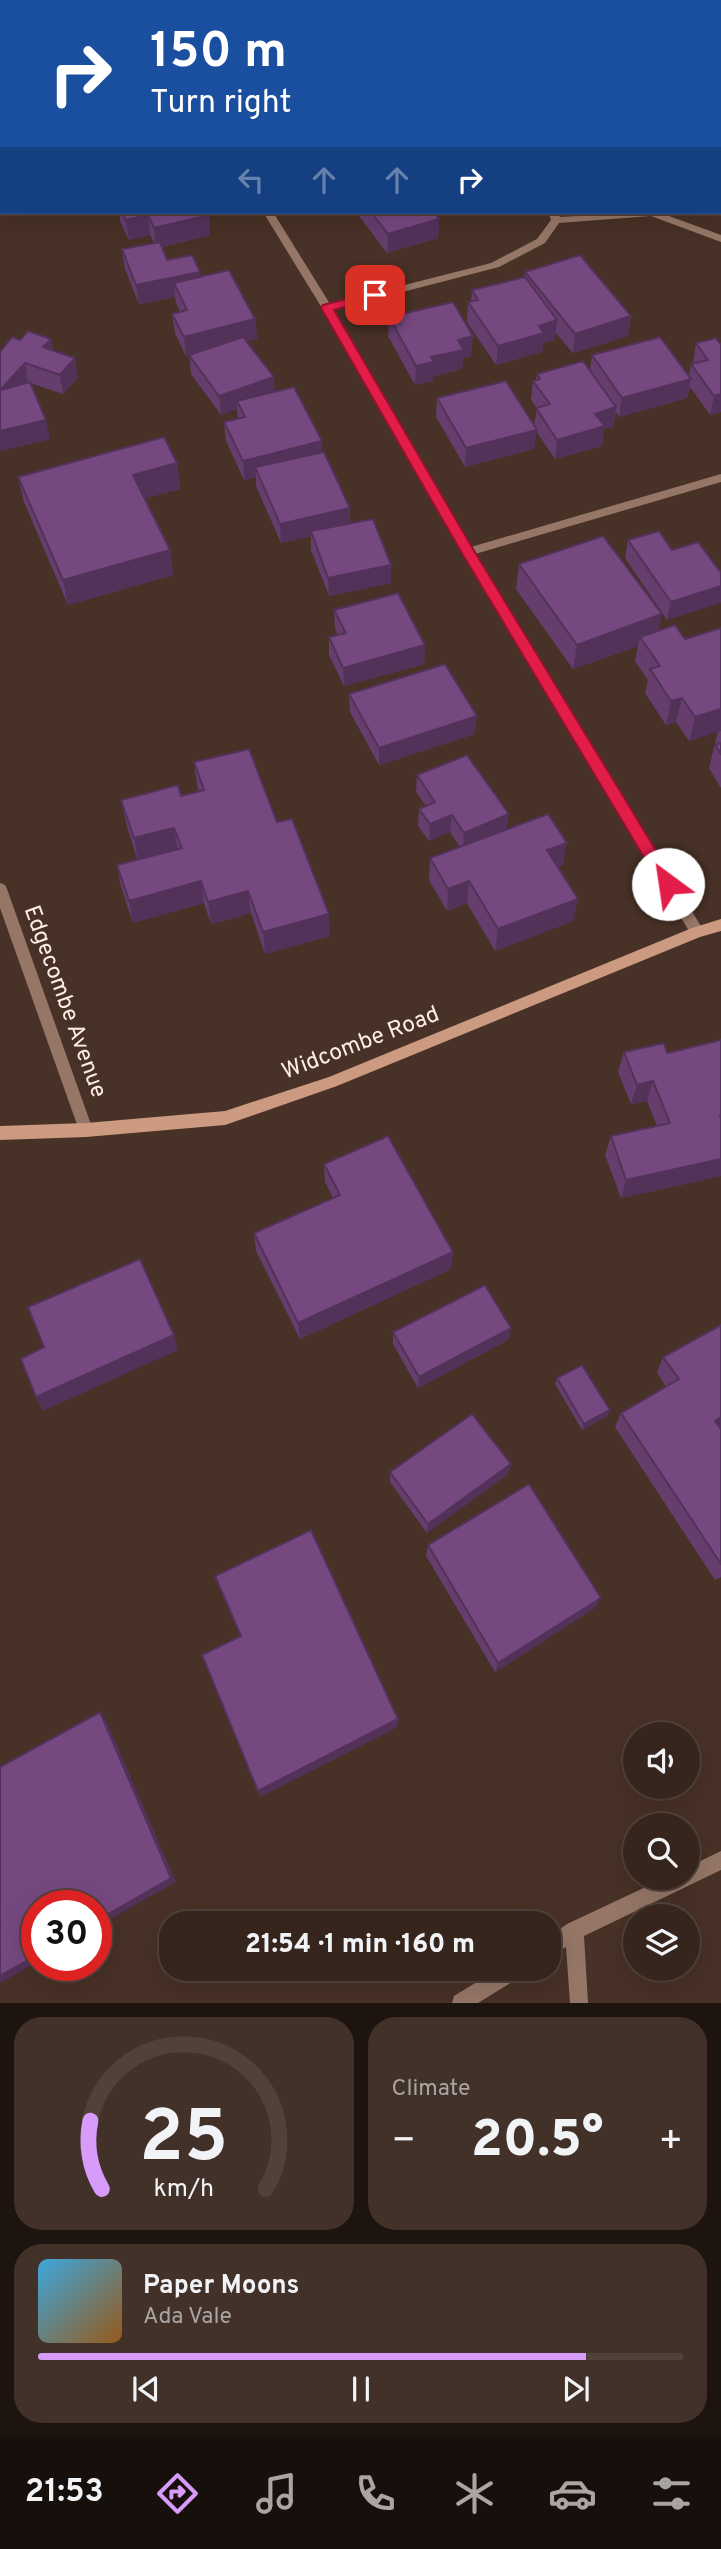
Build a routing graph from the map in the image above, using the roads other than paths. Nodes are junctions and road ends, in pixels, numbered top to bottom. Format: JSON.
{"nodes":[{"id":1,"x":269,"y":214,"type":"edge"},
{"id":2,"x":620,"y":214,"type":"edge"},
{"id":3,"x":655,"y":214,"type":"edge"},
{"id":4,"x":555,"y":216,"type":"edge"},
{"id":5,"x":721,"y":239,"type":"edge"},
{"id":6,"x":327,"y":308,"type":"junction"},
{"id":7,"x":721,"y":478,"type":"edge"},
{"id":8,"x":468,"y":552,"type":"junction"},
{"id":9,"x":0,"y":889,"type":"edge"},
{"id":10,"x":721,"y":925,"type":"edge"},
{"id":11,"x":697,"y":932,"type":"junction"},
{"id":12,"x":86,"y":1130,"type":"junction"},
{"id":13,"x":0,"y":1133,"type":"edge"},
{"id":14,"x":721,"y":1860,"type":"edge"},
{"id":15,"x":700,"y":1870,"type":"edge"},
{"id":16,"x":659,"y":1890,"type":"edge"},
{"id":17,"x":575,"y":1931,"type":"junction"},
{"id":18,"x":561,"y":1940,"type":"edge"},
{"id":19,"x":496,"y":1981,"type":"edge"},
{"id":20,"x":461,"y":2003,"type":"edge"},
{"id":21,"x":579,"y":2003,"type":"edge"}],
"edges":[{"from":1,"to":6,"type":"street"},
{"from":2,"to":4,"type":"street"},
{"from":3,"to":5,"type":"street"},
{"from":4,"to":6,"type":"street"},
{"from":6,"to":8,"type":"street"},
{"from":7,"to":8,"type":"street"},
{"from":8,"to":11,"type":"street"},
{"from":9,"to":12,"type":"street","name":"Edgecombe Avenue"},
{"from":10,"to":11,"type":"street","name":"Widcombe Road"},
{"from":11,"to":12,"type":"street","name":"Widcombe Road"},
{"from":12,"to":13,"type":"street","name":"Widcombe Road"},
{"from":14,"to":15,"type":"street"},
{"from":16,"to":17,"type":"street"},
{"from":17,"to":18,"type":"street"},
{"from":17,"to":21,"type":"street"},
{"from":19,"to":20,"type":"street"}]}
